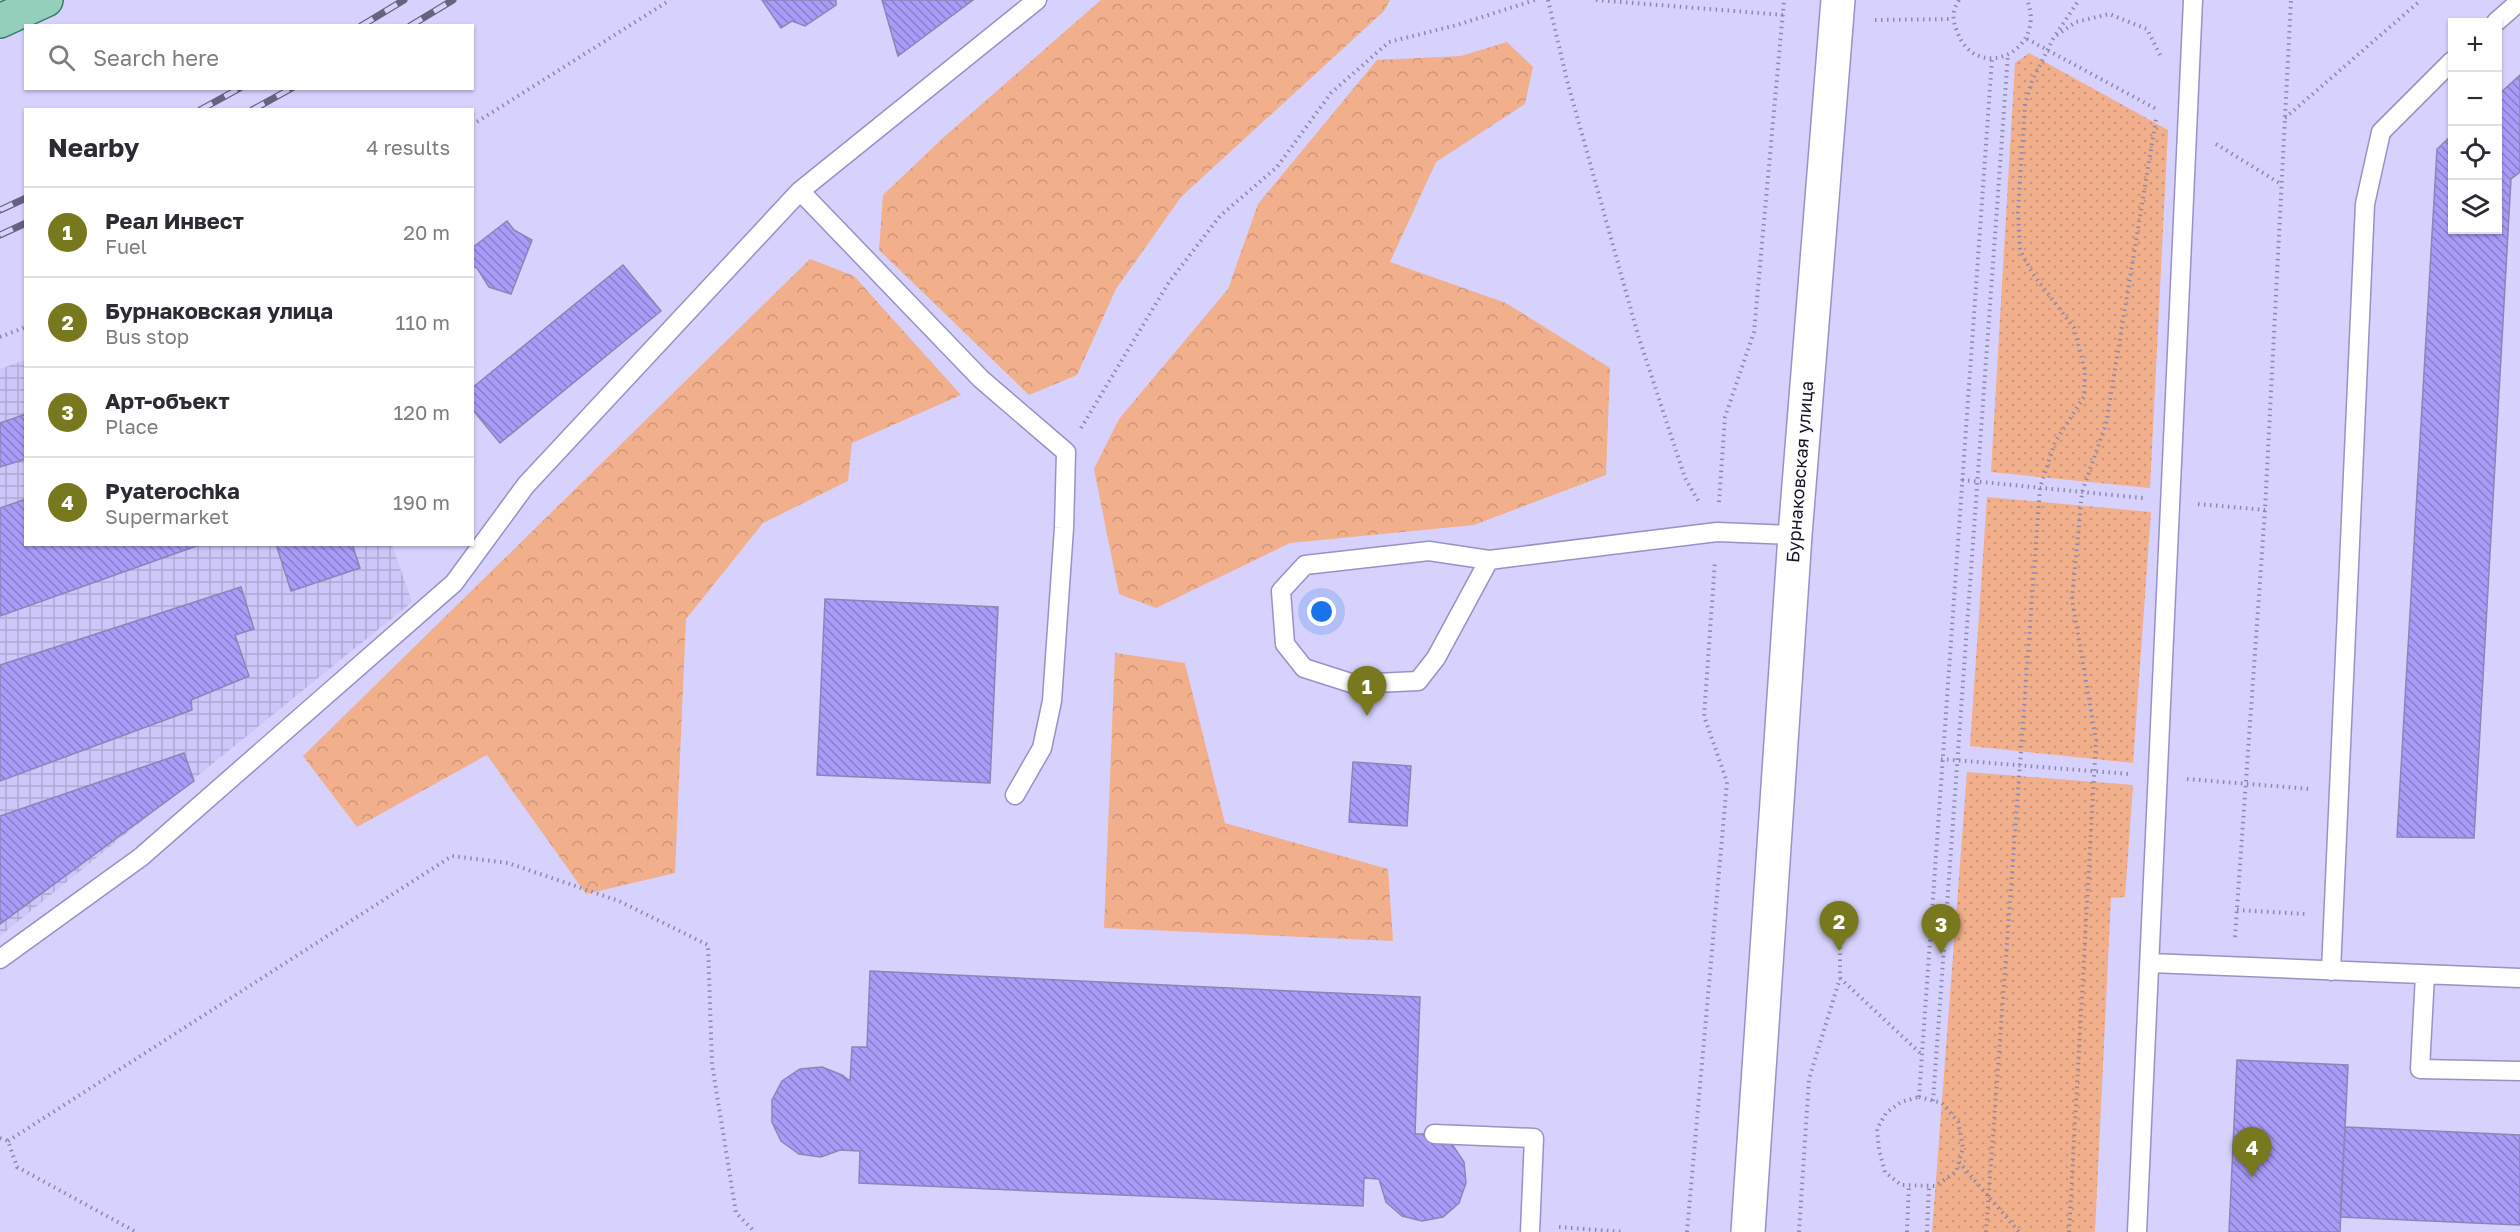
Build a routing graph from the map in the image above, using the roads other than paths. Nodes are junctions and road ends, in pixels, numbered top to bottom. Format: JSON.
{"nodes":[{"id":1,"x":46,"y":0,"type":"edge"},
{"id":2,"x":1037,"y":0,"type":"edge"},
{"id":3,"x":1838,"y":0,"type":"edge"},
{"id":4,"x":2193,"y":0,"type":"edge"},
{"id":5,"x":2520,"y":1,"type":"edge"},
{"id":6,"x":2501,"y":18,"type":"edge"},
{"id":7,"x":0,"y":21,"type":"edge"},
{"id":8,"x":2448,"y":65,"type":"edge"},
{"id":9,"x":800,"y":191,"type":"junction"},
{"id":10,"x":1795,"y":535,"type":"junction"},
{"id":11,"x":1489,"y":561,"type":"junction"},
{"id":12,"x":1015,"y":795,"type":"dead end"},
{"id":13,"x":0,"y":959,"type":"edge"},
{"id":14,"x":2150,"y":963,"type":"junction"},
{"id":15,"x":2331,"y":971,"type":"junction"},
{"id":16,"x":2425,"y":975,"type":"junction"},
{"id":17,"x":2520,"y":978,"type":"edge"},
{"id":18,"x":2520,"y":1071,"type":"edge"},
{"id":19,"x":1434,"y":1134,"type":"dead end"},
{"id":20,"x":1530,"y":1228,"type":"edge"},
{"id":21,"x":1748,"y":1232,"type":"edge"},
{"id":22,"x":2138,"y":1232,"type":"edge"}],
"edges":[{"from":1,"to":7,"type":"main road"},
{"from":2,"to":9,"type":"lane"},
{"from":3,"to":10,"type":"main road","name":"Бурнаковская улица"},
{"from":4,"to":14,"type":"lane"},
{"from":5,"to":6,"type":"lane"},
{"from":8,"to":15,"type":"lane"},
{"from":9,"to":12,"type":"lane"},
{"from":9,"to":13,"type":"lane"},
{"from":10,"to":11,"type":"lane"},
{"from":10,"to":21,"type":"main road","name":"Бурнаковская улица"},
{"from":11,"to":11,"type":"lane"},
{"from":14,"to":15,"type":"lane"},
{"from":14,"to":22,"type":"lane"},
{"from":15,"to":16,"type":"lane"},
{"from":16,"to":17,"type":"lane"},
{"from":16,"to":18,"type":"lane"},
{"from":19,"to":20,"type":"lane"}]}
